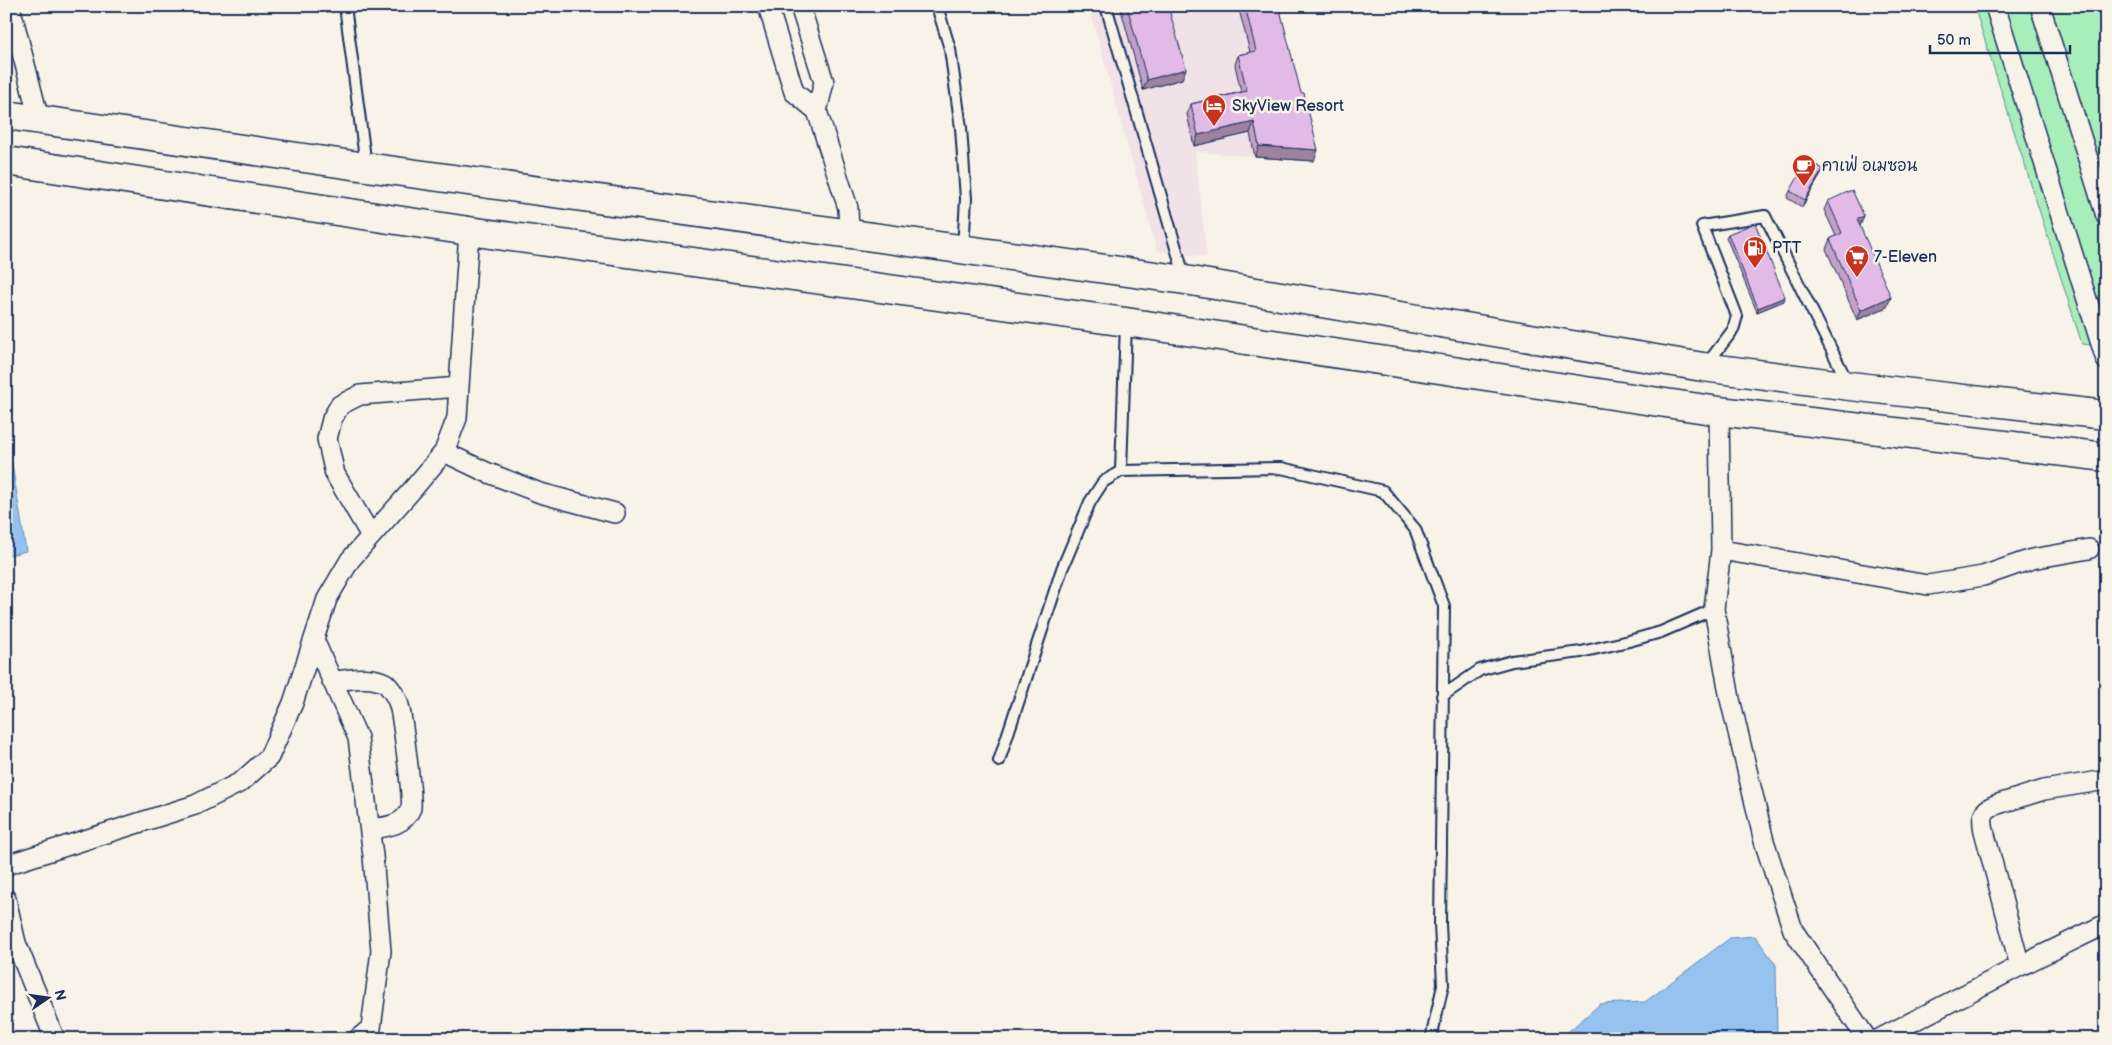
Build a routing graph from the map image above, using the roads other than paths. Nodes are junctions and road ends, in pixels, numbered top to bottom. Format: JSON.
{"nodes":[{"id":1,"x":10,"y":6,"type":"edge"},
{"id":2,"x":345,"y":6,"type":"edge"},
{"id":3,"x":768,"y":6,"type":"edge"},
{"id":4,"x":800,"y":6,"type":"edge"},
{"id":5,"x":937,"y":6,"type":"edge"},
{"id":6,"x":1106,"y":6,"type":"edge"},
{"id":7,"x":1995,"y":6,"type":"edge"},
{"id":8,"x":2040,"y":6,"type":"edge"},
{"id":9,"x":817,"y":111,"type":"junction"},
{"id":10,"x":6,"y":115,"type":"edge"},
{"id":11,"x":39,"y":119,"type":"junction"},
{"id":12,"x":6,"y":161,"type":"edge"},
{"id":13,"x":366,"y":167,"type":"junction"},
{"id":14,"x":2103,"y":197,"type":"edge"},
{"id":15,"x":2106,"y":216,"type":"edge"},
{"id":16,"x":469,"y":231,"type":"junction"},
{"id":17,"x":849,"y":234,"type":"junction"},
{"id":18,"x":963,"y":248,"type":"junction"},
{"id":19,"x":1185,"y":280,"type":"junction"},
{"id":20,"x":1126,"y":322,"type":"junction"},
{"id":21,"x":2106,"y":360,"type":"edge"},
{"id":22,"x":1704,"y":367,"type":"junction"},
{"id":23,"x":1850,"y":386,"type":"junction"},
{"id":24,"x":459,"y":387,"type":"junction"},
{"id":25,"x":1719,"y":411,"type":"junction"},
{"id":26,"x":2106,"y":415,"type":"edge"},
{"id":27,"x":444,"y":452,"type":"junction"},
{"id":28,"x":2106,"y":457,"type":"edge"},
{"id":29,"x":1121,"y":471,"type":"junction"},
{"id":30,"x":615,"y":513,"type":"dead end"},
{"id":31,"x":372,"y":536,"type":"junction"},
{"id":32,"x":2089,"y":549,"type":"dead end"},
{"id":33,"x":1721,"y":550,"type":"junction"},
{"id":34,"x":1714,"y":610,"type":"junction"},
{"id":35,"x":314,"y":640,"type":"junction"},
{"id":36,"x":332,"y":681,"type":"junction"},
{"id":37,"x":1442,"y":696,"type":"junction"},
{"id":38,"x":999,"y":761,"type":"dead end"},
{"id":39,"x":2106,"y":780,"type":"edge"},
{"id":40,"x":370,"y":829,"type":"junction"},
{"id":41,"x":6,"y":865,"type":"edge"},
{"id":42,"x":6,"y":899,"type":"edge"},
{"id":43,"x":2106,"y":924,"type":"edge"},
{"id":44,"x":2020,"y":966,"type":"junction"},
{"id":45,"x":55,"y":1039,"type":"edge"},
{"id":46,"x":358,"y":1039,"type":"edge"},
{"id":47,"x":1430,"y":1039,"type":"edge"},
{"id":48,"x":1867,"y":1039,"type":"edge"},
{"id":49,"x":1879,"y":1039,"type":"edge"}],
"edges":[{"from":1,"to":11,"type":"street"},
{"from":2,"to":13,"type":"lane"},
{"from":3,"to":9,"type":"street"},
{"from":4,"to":9,"type":"street"},
{"from":5,"to":18,"type":"lane"},
{"from":6,"to":19,"type":"lane"},
{"from":7,"to":21,"type":"street"},
{"from":8,"to":14,"type":"street"},
{"from":9,"to":17,"type":"street"},
{"from":10,"to":11,"type":"main road"},
{"from":11,"to":13,"type":"main road"},
{"from":12,"to":16,"type":"main road"},
{"from":13,"to":17,"type":"main road"},
{"from":14,"to":15,"type":"street"},
{"from":16,"to":20,"type":"main road"},
{"from":16,"to":24,"type":"street"},
{"from":17,"to":18,"type":"main road"},
{"from":18,"to":19,"type":"main road"},
{"from":19,"to":22,"type":"main road"},
{"from":20,"to":25,"type":"main road"},
{"from":20,"to":29,"type":"lane"},
{"from":22,"to":23,"type":"main road"},
{"from":22,"to":23,"type":"lane"},
{"from":23,"to":26,"type":"main road"},
{"from":24,"to":27,"type":"street"},
{"from":24,"to":31,"type":"street"},
{"from":25,"to":28,"type":"main road"},
{"from":25,"to":33,"type":"street"},
{"from":27,"to":30,"type":"street"},
{"from":27,"to":31,"type":"street"},
{"from":29,"to":37,"type":"lane"},
{"from":29,"to":38,"type":"lane"},
{"from":31,"to":35,"type":"street"},
{"from":32,"to":33,"type":"street"},
{"from":33,"to":34,"type":"street"},
{"from":34,"to":37,"type":"lane"},
{"from":34,"to":48,"type":"street"},
{"from":35,"to":36,"type":"street"},
{"from":35,"to":41,"type":"street"},
{"from":36,"to":40,"type":"street"},
{"from":36,"to":40,"type":"street"},
{"from":37,"to":47,"type":"lane"},
{"from":39,"to":44,"type":"street"},
{"from":40,"to":46,"type":"street"},
{"from":42,"to":45,"type":"street"},
{"from":43,"to":44,"type":"street"},
{"from":44,"to":49,"type":"street"}]}
